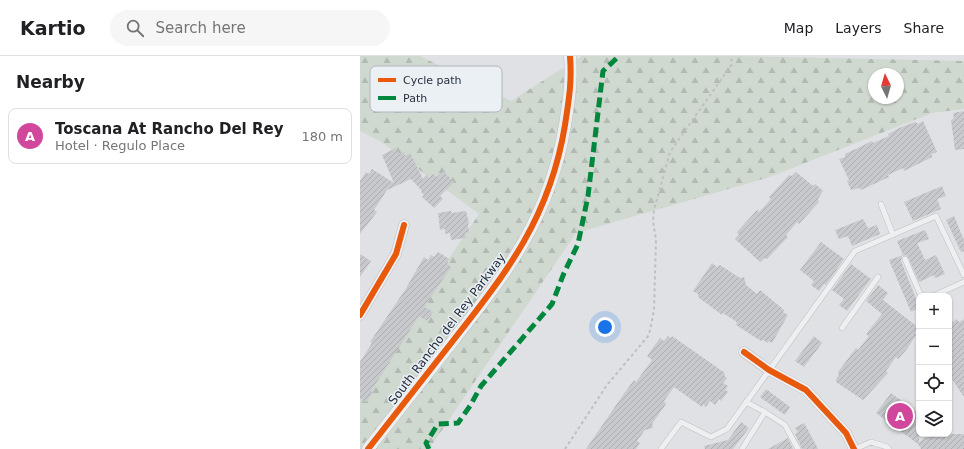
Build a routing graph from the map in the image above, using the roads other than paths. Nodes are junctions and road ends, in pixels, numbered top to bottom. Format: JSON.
{"nodes":[{"id":1,"x":570,"y":56,"type":"edge"},
{"id":2,"x":881,"y":204,"type":"dead end"},
{"id":3,"x":404,"y":225,"type":"dead end"},
{"id":4,"x":893,"y":235,"type":"junction"},
{"id":5,"x":905,"y":259,"type":"dead end"},
{"id":6,"x":964,"y":275,"type":"edge"},
{"id":7,"x":878,"y":277,"type":"dead end"},
{"id":8,"x":964,"y":282,"type":"edge"},
{"id":9,"x":920,"y":293,"type":"edge"},
{"id":10,"x":940,"y":293,"type":"edge"},
{"id":11,"x":360,"y":315,"type":"edge"},
{"id":12,"x":842,"y":328,"type":"dead end"},
{"id":13,"x":744,"y":352,"type":"dead end"},
{"id":14,"x":770,"y":370,"type":"junction"},
{"id":15,"x":746,"y":402,"type":"junction"},
{"id":16,"x":766,"y":412,"type":"junction"},
{"id":17,"x":368,"y":449,"type":"edge"},
{"id":18,"x":661,"y":449,"type":"edge"},
{"id":19,"x":742,"y":449,"type":"edge"},
{"id":20,"x":798,"y":449,"type":"edge"},
{"id":21,"x":854,"y":449,"type":"edge"},
{"id":22,"x":889,"y":449,"type":"edge"}],
"edges":[{"from":1,"to":17,"type":"street","name":"South Rancho del Rey Parkway"},
{"from":2,"to":4,"type":"lane"},
{"from":3,"to":11,"type":"street"},
{"from":4,"to":6,"type":"lane"},
{"from":4,"to":14,"type":"lane"},
{"from":5,"to":9,"type":"lane"},
{"from":7,"to":12,"type":"lane"},
{"from":8,"to":10,"type":"lane"},
{"from":13,"to":14,"type":"street"},
{"from":14,"to":15,"type":"lane"},
{"from":14,"to":21,"type":"street"},
{"from":15,"to":16,"type":"lane"},
{"from":15,"to":18,"type":"lane"},
{"from":16,"to":19,"type":"lane"},
{"from":16,"to":20,"type":"lane"},
{"from":21,"to":22,"type":"lane"}]}
